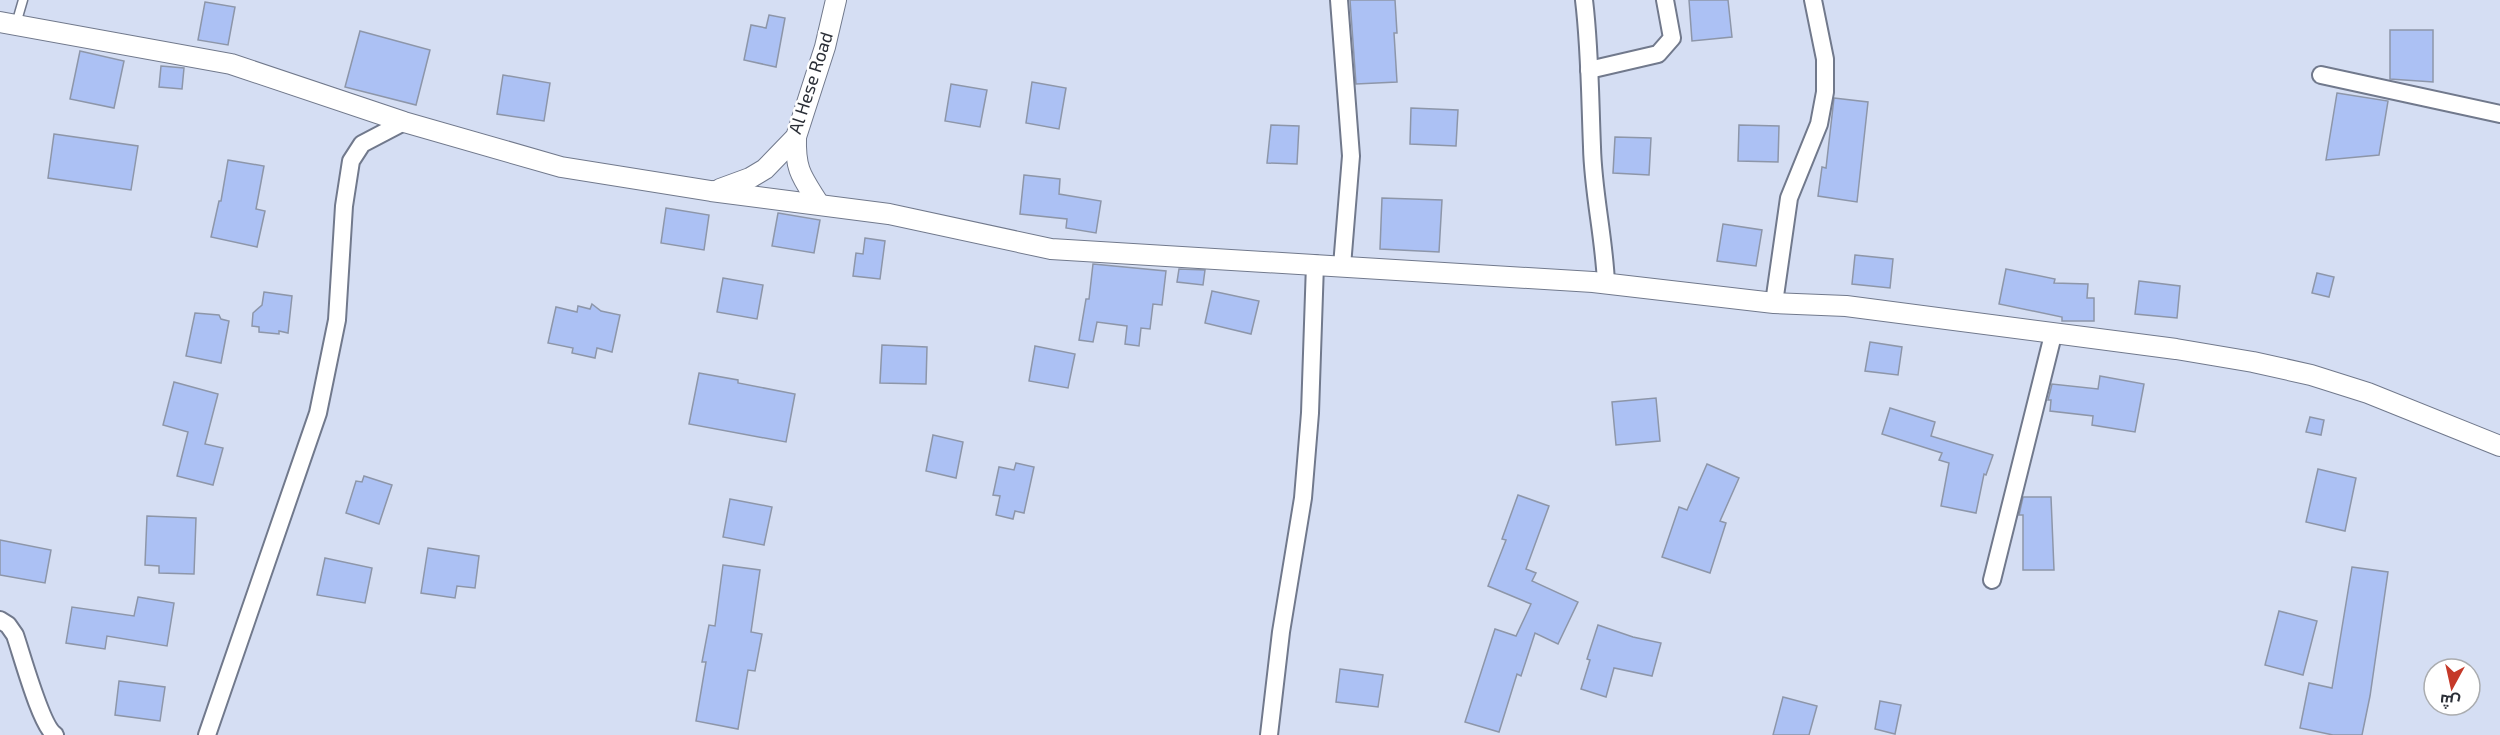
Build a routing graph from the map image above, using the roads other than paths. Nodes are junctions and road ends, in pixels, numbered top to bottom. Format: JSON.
{"nodes":[{"id":1,"x":23,"y":0,"type":"edge"},
{"id":2,"x":836,"y":0,"type":"edge"},
{"id":3,"x":1339,"y":0,"type":"edge"},
{"id":4,"x":1584,"y":0,"type":"edge"},
{"id":5,"x":1665,"y":0,"type":"edge"},
{"id":6,"x":1813,"y":0,"type":"edge"},
{"id":7,"x":8,"y":23,"type":"edge"},
{"id":8,"x":1589,"y":70,"type":"junction"},
{"id":9,"x":2321,"y":75,"type":"dead end"},
{"id":10,"x":2500,"y":114,"type":"edge"},
{"id":11,"x":404,"y":122,"type":"junction"},
{"id":12,"x":796,"y":137,"type":"junction"},
{"id":13,"x":711,"y":191,"type":"junction"},
{"id":14,"x":819,"y":204,"type":"junction"},
{"id":15,"x":1315,"y":264,"type":"junction"},
{"id":16,"x":1342,"y":266,"type":"junction"},
{"id":17,"x":1606,"y":284,"type":"junction"},
{"id":18,"x":1774,"y":303,"type":"junction"},
{"id":19,"x":2054,"y":335,"type":"junction"},
{"id":20,"x":2500,"y":446,"type":"edge"},
{"id":21,"x":1992,"y":580,"type":"dead end"},
{"id":22,"x":0,"y":620,"type":"edge"},
{"id":23,"x":55,"y":735,"type":"edge"},
{"id":24,"x":207,"y":735,"type":"edge"},
{"id":25,"x":1269,"y":735,"type":"edge"}],
"edges":[{"from":1,"to":7,"type":"lane"},
{"from":2,"to":12,"type":"street","name":"Al Hese Road"},
{"from":3,"to":16,"type":"street"},
{"from":4,"to":8,"type":"street"},
{"from":5,"to":8,"type":"street"},
{"from":6,"to":18,"type":"street"},
{"from":7,"to":11,"type":"street"},
{"from":8,"to":17,"type":"street"},
{"from":9,"to":10,"type":"street"},
{"from":11,"to":13,"type":"street"},
{"from":11,"to":24,"type":"street"},
{"from":12,"to":13,"type":"street","name":"Al Hese Road"},
{"from":12,"to":14,"type":"street"},
{"from":13,"to":14,"type":"street"},
{"from":14,"to":15,"type":"street"},
{"from":15,"to":16,"type":"street"},
{"from":15,"to":25,"type":"street"},
{"from":16,"to":17,"type":"street"},
{"from":17,"to":18,"type":"street"},
{"from":18,"to":19,"type":"street"},
{"from":19,"to":20,"type":"street"},
{"from":19,"to":21,"type":"street"},
{"from":22,"to":23,"type":"street"}]}
